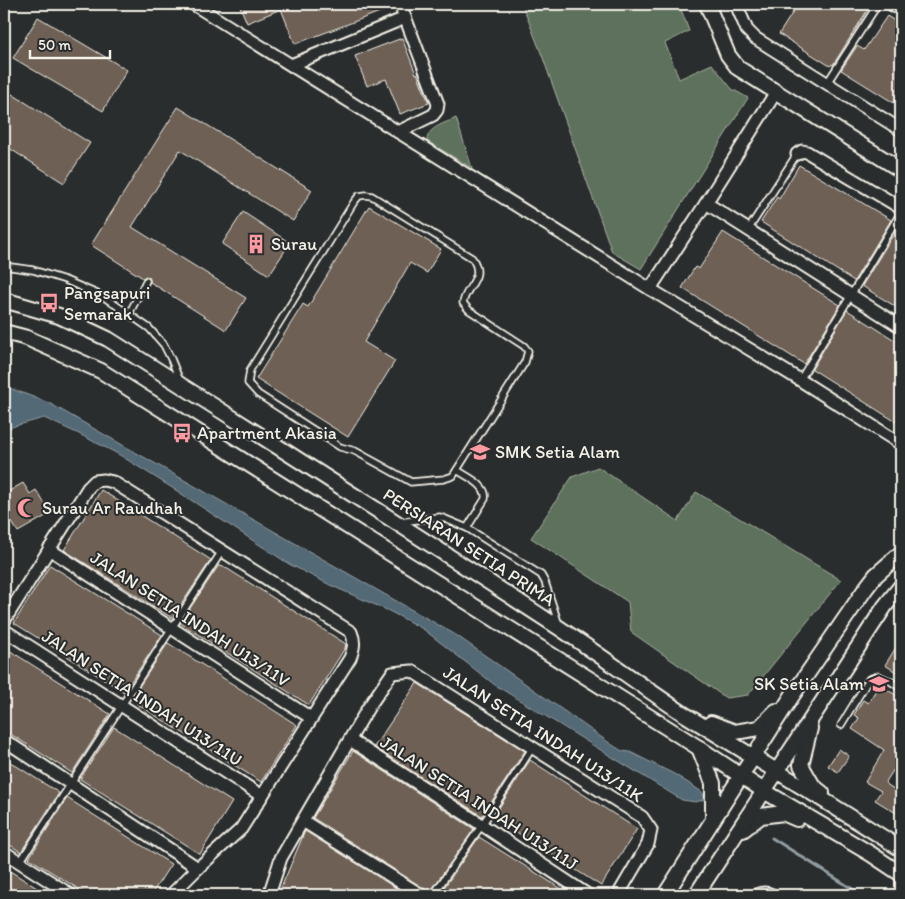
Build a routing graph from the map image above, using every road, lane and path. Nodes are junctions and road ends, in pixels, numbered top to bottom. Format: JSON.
{"nodes":[{"id":1,"x":193,"y":4,"type":"edge"},
{"id":2,"x":400,"y":4,"type":"edge"},
{"id":3,"x":707,"y":4,"type":"edge"},
{"id":4,"x":736,"y":4,"type":"edge"},
{"id":5,"x":878,"y":4,"type":"edge"},
{"id":6,"x":891,"y":4,"type":"edge"},
{"id":7,"x":901,"y":10,"type":"edge"},
{"id":8,"x":405,"y":18,"type":"junction"},
{"id":9,"x":291,"y":65,"type":"junction"},
{"id":10,"x":827,"y":83,"type":"junction"},
{"id":11,"x":776,"y":92,"type":"junction"},
{"id":12,"x":900,"y":126,"type":"edge"},
{"id":13,"x":398,"y":132,"type":"junction"},
{"id":14,"x":797,"y":154,"type":"joint"},
{"id":15,"x":901,"y":170,"type":"edge"},
{"id":16,"x":706,"y":204,"type":"junction"},
{"id":17,"x":901,"y":208,"type":"edge"},
{"id":18,"x":901,"y":212,"type":"edge"},
{"id":19,"x":748,"y":230,"type":"junction"},
{"id":20,"x":4,"y":266,"type":"edge"},
{"id":21,"x":146,"y":281,"type":"dead end"},
{"id":22,"x":650,"y":289,"type":"junction"},
{"id":23,"x":851,"y":295,"type":"junction"},
{"id":24,"x":4,"y":300,"type":"edge"},
{"id":25,"x":129,"y":314,"type":"junction"},
{"id":26,"x":901,"y":327,"type":"edge"},
{"id":27,"x":4,"y":332,"type":"edge"},
{"id":28,"x":800,"y":380,"type":"junction"},
{"id":29,"x":182,"y":386,"type":"junction"},
{"id":30,"x":901,"y":444,"type":"edge"},
{"id":31,"x":457,"y":470,"type":"junction"},
{"id":32,"x":397,"y":522,"type":"junction"},
{"id":33,"x":467,"y":528,"type":"junction"},
{"id":34,"x":50,"y":549,"type":"junction"},
{"id":35,"x":222,"y":551,"type":"junction"},
{"id":36,"x":901,"y":553,"type":"edge"},
{"id":37,"x":901,"y":586,"type":"edge"},
{"id":38,"x":4,"y":621,"type":"edge"},
{"id":39,"x":171,"y":628,"type":"junction"},
{"id":40,"x":560,"y":628,"type":"junction"},
{"id":41,"x":4,"y":630,"type":"edge"},
{"id":42,"x":901,"y":688,"type":"edge"},
{"id":43,"x":792,"y":696,"type":"junction"},
{"id":44,"x":121,"y":706,"type":"junction"},
{"id":45,"x":682,"y":712,"type":"junction"},
{"id":46,"x":813,"y":717,"type":"junction"},
{"id":47,"x":311,"y":718,"type":"junction"},
{"id":48,"x":841,"y":725,"type":"dead end"},
{"id":49,"x":4,"y":740,"type":"edge"},
{"id":50,"x":350,"y":740,"type":"junction"},
{"id":51,"x":533,"y":747,"type":"junction"},
{"id":52,"x":699,"y":748,"type":"junction"},
{"id":53,"x":753,"y":757,"type":"junction"},
{"id":54,"x":777,"y":772,"type":"junction"},
{"id":55,"x":741,"y":776,"type":"junction"},
{"id":56,"x":71,"y":785,"type":"junction"},
{"id":57,"x":764,"y":791,"type":"junction"},
{"id":58,"x":262,"y":796,"type":"junction"},
{"id":59,"x":846,"y":814,"type":"junction"},
{"id":60,"x":713,"y":820,"type":"junction"},
{"id":61,"x":303,"y":821,"type":"junction"},
{"id":62,"x":482,"y":825,"type":"junction"},
{"id":63,"x":732,"y":838,"type":"junction"},
{"id":64,"x":901,"y":849,"type":"edge"},
{"id":65,"x":871,"y":854,"type":"junction"},
{"id":66,"x":11,"y":857,"type":"edge"},
{"id":67,"x":4,"y":868,"type":"edge"},
{"id":68,"x":198,"y":868,"type":"junction"},
{"id":69,"x":901,"y":874,"type":"edge"},
{"id":70,"x":71,"y":895,"type":"edge"},
{"id":71,"x":171,"y":895,"type":"edge"},
{"id":72,"x":269,"y":895,"type":"edge"},
{"id":73,"x":421,"y":895,"type":"edge"},
{"id":74,"x":433,"y":895,"type":"edge"},
{"id":75,"x":588,"y":895,"type":"edge"},
{"id":76,"x":618,"y":895,"type":"edge"},
{"id":77,"x":665,"y":895,"type":"edge"},
{"id":78,"x":696,"y":895,"type":"edge"},
{"id":79,"x":756,"y":895,"type":"edge"},
{"id":80,"x":772,"y":895,"type":"edge"}],
"edges":[{"from":1,"to":9,"type":"street"},
{"from":2,"to":8,"type":"street"},
{"from":3,"to":11,"type":"street"},
{"from":4,"to":10,"type":"street"},
{"from":5,"to":10,"type":"lane"},
{"from":6,"to":7,"type":"street"},
{"from":8,"to":9,"type":"street"},
{"from":8,"to":13,"type":"street"},
{"from":9,"to":13,"type":"street"},
{"from":10,"to":12,"type":"street"},
{"from":11,"to":15,"type":"street"},
{"from":11,"to":16,"type":"street"},
{"from":13,"to":22,"type":"street"},
{"from":14,"to":17,"type":"street"},
{"from":14,"to":19,"type":"lane"},
{"from":16,"to":19,"type":"street"},
{"from":16,"to":22,"type":"street"},
{"from":18,"to":23,"type":"lane"},
{"from":19,"to":23,"type":"street"},
{"from":20,"to":25,"type":"lane"},
{"from":21,"to":25,"type":"lane"},
{"from":22,"to":28,"type":"street"},
{"from":23,"to":26,"type":"street"},
{"from":23,"to":28,"type":"lane"},
{"from":24,"to":29,"type":"street","name":"PERSIARAN SETIA PRIMA"},
{"from":25,"to":29,"type":"lane"},
{"from":27,"to":52,"type":"street"},
{"from":28,"to":30,"type":"street"},
{"from":29,"to":32,"type":"street","name":"PERSIARAN SETIA PRIMA"},
{"from":31,"to":31,"type":"lane"},
{"from":31,"to":33,"type":"lane"},
{"from":32,"to":33,"type":"lane"},
{"from":32,"to":40,"type":"street","name":"PERSIARAN SETIA PRIMA"},
{"from":33,"to":40,"type":"lane"},
{"from":34,"to":35,"type":"street"},
{"from":34,"to":38,"type":"street"},
{"from":34,"to":39,"type":"street","name":"JALAN SETIA INDAH U13/11V"},
{"from":35,"to":39,"type":"lane"},
{"from":35,"to":47,"type":"street"},
{"from":36,"to":43,"type":"street"},
{"from":37,"to":46,"type":"street"},
{"from":39,"to":44,"type":"lane"},
{"from":39,"to":47,"type":"street","name":"JALAN SETIA INDAH U13/11V"},
{"from":40,"to":45,"type":"street","name":"PERSIARAN SETIA PRIMA"},
{"from":41,"to":44,"type":"street","name":"JALAN SETIA INDAH U13/11U"},
{"from":42,"to":48,"type":"lane"},
{"from":43,"to":45,"type":"street"},
{"from":43,"to":53,"type":"street"},
{"from":44,"to":56,"type":"lane"},
{"from":44,"to":58,"type":"street","name":"JALAN SETIA INDAH U13/11U"},
{"from":45,"to":53,"type":"street","name":"PERSIARAN SETIA PRIMA"},
{"from":46,"to":54,"type":"street"},
{"from":46,"to":59,"type":"street"},
{"from":47,"to":58,"type":"street"},
{"from":49,"to":56,"type":"street"},
{"from":50,"to":51,"type":"street","name":"JALAN SETIA INDAH U13/11K"},
{"from":50,"to":61,"type":"street"},
{"from":50,"to":62,"type":"street","name":"JALAN SETIA INDAH U13/11J"},
{"from":51,"to":62,"type":"lane"},
{"from":51,"to":76,"type":"street","name":"JALAN SETIA INDAH U13/11K"},
{"from":52,"to":55,"type":"street"},
{"from":52,"to":60,"type":"street"},
{"from":53,"to":54,"type":"street","name":"PERSIARAN SETIA PRIMA"},
{"from":53,"to":55,"type":"street"},
{"from":54,"to":57,"type":"street"},
{"from":54,"to":59,"type":"street","name":"PERSIARAN SETIA PRIMA"},
{"from":55,"to":57,"type":"street"},
{"from":55,"to":60,"type":"street"},
{"from":56,"to":66,"type":"lane"},
{"from":56,"to":68,"type":"street"},
{"from":57,"to":63,"type":"street"},
{"from":57,"to":65,"type":"street"},
{"from":58,"to":68,"type":"street"},
{"from":59,"to":64,"type":"street","name":"PERSIARAN SETIA PRIMA"},
{"from":60,"to":77,"type":"street"},
{"from":61,"to":72,"type":"street"},
{"from":61,"to":73,"type":"street"},
{"from":62,"to":74,"type":"lane"},
{"from":62,"to":75,"type":"street","name":"JALAN SETIA INDAH U13/11J"},
{"from":63,"to":65,"type":"street"},
{"from":63,"to":78,"type":"street"},
{"from":65,"to":69,"type":"street"},
{"from":66,"to":67,"type":"lane"},
{"from":66,"to":70,"type":"street"},
{"from":68,"to":71,"type":"street"},
{"from":79,"to":80,"type":"street"}]}
